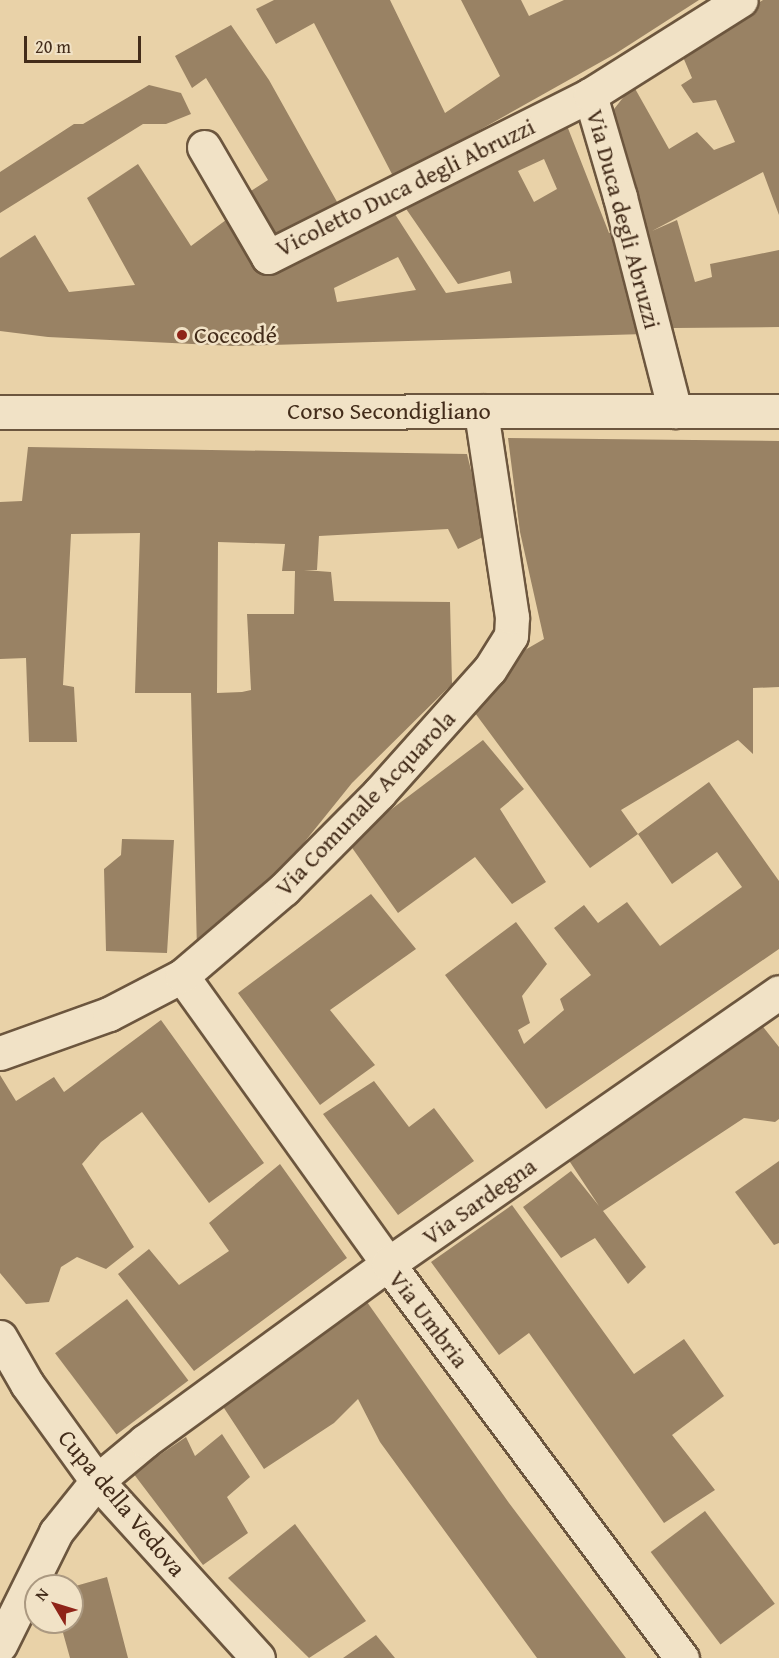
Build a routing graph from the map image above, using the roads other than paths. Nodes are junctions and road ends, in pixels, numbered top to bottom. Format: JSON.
{"nodes":[{"id":1,"x":741,"y":0,"type":"edge"},
{"id":2,"x":590,"y":95,"type":"junction"},
{"id":3,"x":204,"y":147,"type":"dead end"},
{"id":4,"x":481,"y":411,"type":"junction"},
{"id":5,"x":675,"y":411,"type":"junction"},
{"id":6,"x":779,"y":411,"type":"edge"},
{"id":7,"x":0,"y":412,"type":"edge"},
{"id":8,"x":182,"y":976,"type":"junction"},
{"id":9,"x":779,"y":992,"type":"edge"},
{"id":10,"x":0,"y":1053,"type":"edge"},
{"id":11,"x":388,"y":1264,"type":"junction"},
{"id":12,"x":0,"y":1337,"type":"edge"},
{"id":13,"x":97,"y":1481,"type":"junction"},
{"id":14,"x":0,"y":1645,"type":"edge"},
{"id":15,"x":258,"y":1658,"type":"edge"},
{"id":16,"x":682,"y":1658,"type":"edge"}],
"edges":[{"from":1,"to":2,"type":"street","name":"Via Duca degli Abruzzi"},
{"from":2,"to":3,"type":"street","name":"Vicoletto Duca degli Abruzzi"},
{"from":2,"to":5,"type":"street","name":"Via Duca degli Abruzzi"},
{"from":4,"to":5,"type":"street","name":"Corso Secondigliano"},
{"from":4,"to":7,"type":"street","name":"Corso Secondigliano"},
{"from":4,"to":8,"type":"street","name":"Via Comunale Acquarola"},
{"from":5,"to":6,"type":"street","name":"Corso Secondigliano"},
{"from":8,"to":10,"type":"street","name":"Via Comunale Acquarola"},
{"from":8,"to":11,"type":"street","name":"Via Umbria"},
{"from":9,"to":11,"type":"street","name":"Via Sardegna"},
{"from":11,"to":13,"type":"street","name":"Via Sardegna"},
{"from":11,"to":16,"type":"street","name":"Via Umbria"},
{"from":12,"to":13,"type":"street","name":"Cupa della Vedova"},
{"from":13,"to":14,"type":"street","name":"Via Sardegna"},
{"from":13,"to":15,"type":"street","name":"Cupa della Vedova"}]}
